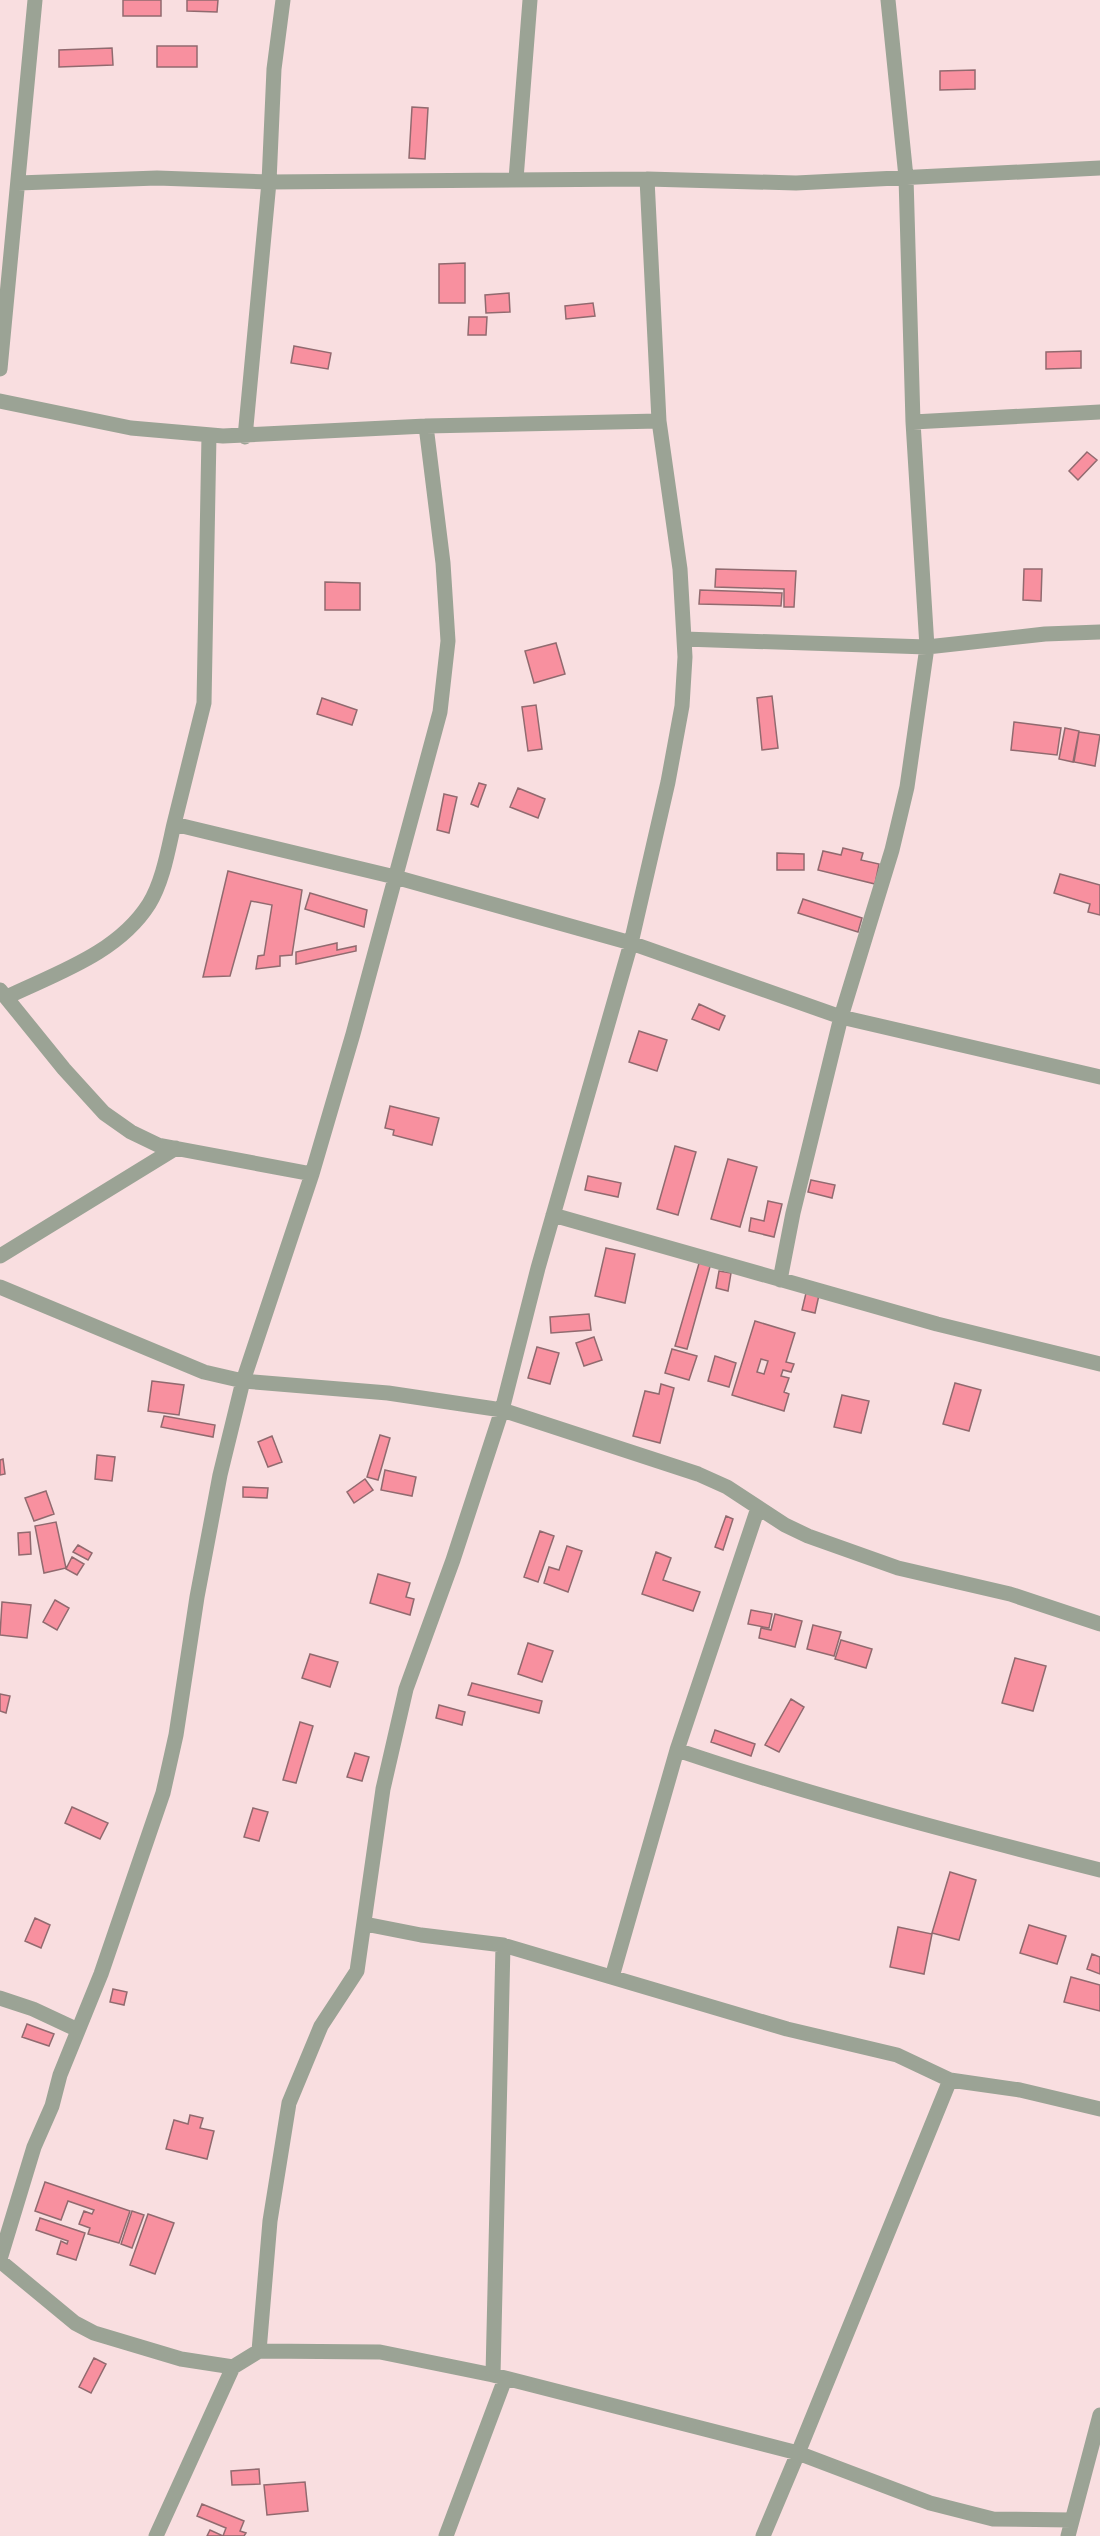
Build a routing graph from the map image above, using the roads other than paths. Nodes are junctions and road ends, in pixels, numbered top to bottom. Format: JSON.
{"nodes":[{"id":1,"x":35,"y":0,"type":"edge"},
{"id":2,"x":283,"y":0,"type":"edge"},
{"id":3,"x":530,"y":0,"type":"edge"},
{"id":4,"x":888,"y":0,"type":"edge"},
{"id":5,"x":1100,"y":168,"type":"edge"},
{"id":6,"x":906,"y":177,"type":"junction"},
{"id":7,"x":516,"y":179,"type":"junction"},
{"id":8,"x":647,"y":179,"type":"junction"},
{"id":9,"x":269,"y":182,"type":"junction"},
{"id":10,"x":18,"y":183,"type":"junction"},
{"id":11,"x":0,"y":209,"type":"edge"},
{"id":12,"x":16,"y":209,"type":"junction"},
{"id":13,"x":0,"y":369,"type":"edge"},
{"id":14,"x":0,"y":401,"type":"edge"},
{"id":15,"x":1100,"y":412,"type":"edge"},
{"id":16,"x":659,"y":421,"type":"junction"},
{"id":17,"x":913,"y":422,"type":"junction"},
{"id":18,"x":426,"y":426,"type":"junction"},
{"id":19,"x":209,"y":435,"type":"junction"},
{"id":20,"x":245,"y":437,"type":"junction"},
{"id":21,"x":1100,"y":632,"type":"edge"},
{"id":22,"x":684,"y":639,"type":"junction"},
{"id":23,"x":927,"y":647,"type":"junction"},
{"id":24,"x":174,"y":824,"type":"junction"},
{"id":25,"x":395,"y":877,"type":"junction"},
{"id":26,"x":632,"y":943,"type":"junction"},
{"id":27,"x":4,"y":994,"type":"edge"},
{"id":28,"x":841,"y":1017,"type":"junction"},
{"id":29,"x":1099,"y":1072,"type":"edge"},
{"id":30,"x":176,"y":1148,"type":"junction"},
{"id":31,"x":312,"y":1174,"type":"junction"},
{"id":32,"x":553,"y":1215,"type":"junction"},
{"id":33,"x":0,"y":1256,"type":"edge"},
{"id":34,"x":780,"y":1280,"type":"junction"},
{"id":35,"x":0,"y":1287,"type":"edge"},
{"id":36,"x":1100,"y":1364,"type":"edge"},
{"id":37,"x":243,"y":1381,"type":"junction"},
{"id":38,"x":502,"y":1410,"type":"junction"},
{"id":39,"x":758,"y":1508,"type":"junction"},
{"id":40,"x":1100,"y":1624,"type":"edge"},
{"id":41,"x":677,"y":1750,"type":"junction"},
{"id":42,"x":1100,"y":1870,"type":"edge"},
{"id":43,"x":365,"y":1924,"type":"junction"},
{"id":44,"x":503,"y":1945,"type":"junction"},
{"id":45,"x":612,"y":1977,"type":"junction"},
{"id":46,"x":0,"y":1998,"type":"edge"},
{"id":47,"x":78,"y":2031,"type":"junction"},
{"id":48,"x":950,"y":2080,"type":"junction"},
{"id":49,"x":1100,"y":2109,"type":"edge"},
{"id":50,"x":0,"y":2260,"type":"edge"},
{"id":51,"x":259,"y":2351,"type":"junction"},
{"id":52,"x":232,"y":2367,"type":"junction"},
{"id":53,"x":499,"y":2377,"type":"junction"},
{"id":54,"x":1100,"y":2415,"type":"edge"},
{"id":55,"x":798,"y":2453,"type":"junction"},
{"id":56,"x":1072,"y":2520,"type":"junction"},
{"id":57,"x":156,"y":2536,"type":"edge"},
{"id":58,"x":446,"y":2536,"type":"edge"},
{"id":59,"x":763,"y":2536,"type":"edge"},
{"id":60,"x":1068,"y":2536,"type":"edge"}],
"edges":[{"from":1,"to":10,"type":"street"},
{"from":2,"to":9,"type":"street"},
{"from":3,"to":7,"type":"street"},
{"from":4,"to":6,"type":"street"},
{"from":5,"to":6,"type":"street"},
{"from":6,"to":8,"type":"street"},
{"from":6,"to":17,"type":"street"},
{"from":7,"to":8,"type":"street"},
{"from":7,"to":9,"type":"street"},
{"from":8,"to":16,"type":"street"},
{"from":9,"to":10,"type":"street"},
{"from":9,"to":20,"type":"street"},
{"from":10,"to":12,"type":"street"},
{"from":11,"to":12,"type":"street"},
{"from":12,"to":13,"type":"street"},
{"from":14,"to":19,"type":"street"},
{"from":15,"to":17,"type":"street"},
{"from":16,"to":18,"type":"street"},
{"from":16,"to":22,"type":"street"},
{"from":17,"to":23,"type":"street"},
{"from":18,"to":20,"type":"street"},
{"from":18,"to":25,"type":"street"},
{"from":19,"to":20,"type":"street"},
{"from":19,"to":24,"type":"street"},
{"from":21,"to":23,"type":"street"},
{"from":22,"to":23,"type":"street"},
{"from":22,"to":26,"type":"street"},
{"from":23,"to":28,"type":"street"},
{"from":24,"to":25,"type":"street"},
{"from":24,"to":27,"type":"street"},
{"from":25,"to":26,"type":"street"},
{"from":25,"to":31,"type":"street"},
{"from":26,"to":28,"type":"street"},
{"from":26,"to":32,"type":"street"},
{"from":27,"to":30,"type":"street"},
{"from":28,"to":29,"type":"street"},
{"from":28,"to":34,"type":"street"},
{"from":30,"to":31,"type":"street"},
{"from":30,"to":33,"type":"street"},
{"from":31,"to":37,"type":"street"},
{"from":32,"to":34,"type":"street"},
{"from":32,"to":38,"type":"street"},
{"from":34,"to":36,"type":"street"},
{"from":35,"to":37,"type":"street"},
{"from":37,"to":38,"type":"street"},
{"from":37,"to":47,"type":"street"},
{"from":38,"to":39,"type":"street"},
{"from":38,"to":43,"type":"street"},
{"from":39,"to":40,"type":"street"},
{"from":39,"to":41,"type":"street"},
{"from":41,"to":42,"type":"street"},
{"from":41,"to":45,"type":"street"},
{"from":43,"to":44,"type":"street"},
{"from":43,"to":51,"type":"street"},
{"from":44,"to":45,"type":"street"},
{"from":44,"to":53,"type":"street"},
{"from":45,"to":48,"type":"street"},
{"from":46,"to":47,"type":"street"},
{"from":47,"to":50,"type":"street"},
{"from":48,"to":49,"type":"street"},
{"from":48,"to":55,"type":"street"},
{"from":50,"to":52,"type":"street"},
{"from":51,"to":52,"type":"street"},
{"from":51,"to":53,"type":"street"},
{"from":52,"to":57,"type":"street"},
{"from":53,"to":55,"type":"street"},
{"from":53,"to":58,"type":"street"},
{"from":54,"to":56,"type":"street"},
{"from":55,"to":56,"type":"street"},
{"from":55,"to":59,"type":"street"},
{"from":56,"to":60,"type":"street"}]}
